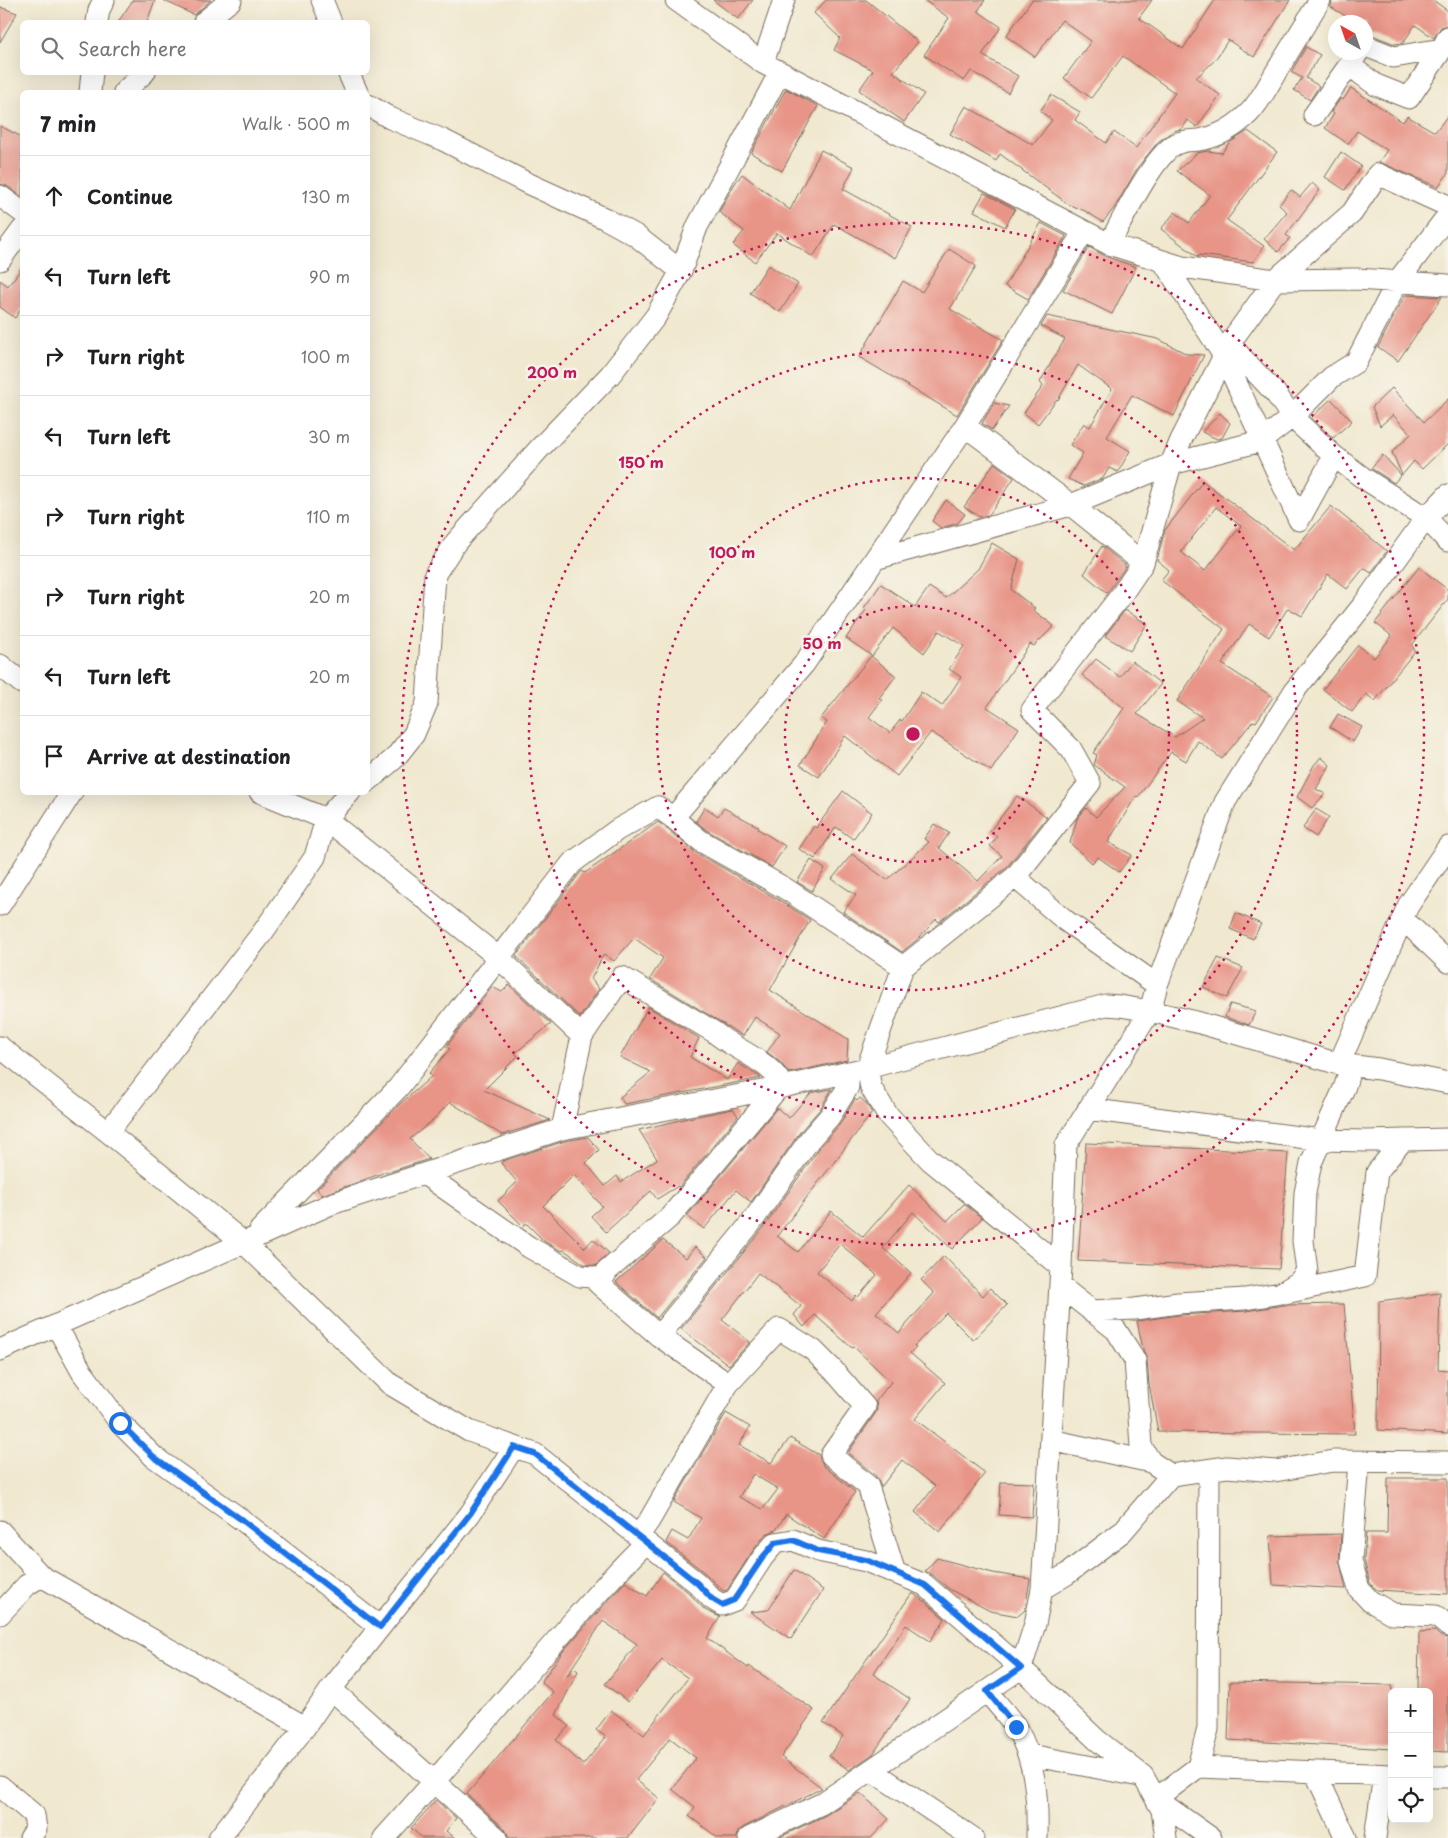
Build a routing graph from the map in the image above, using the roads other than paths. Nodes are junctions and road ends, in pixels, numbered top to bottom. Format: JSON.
{"nodes":[{"id":1,"x":104,"y":0,"type":"edge"},
{"id":2,"x":230,"y":0,"type":"edge"},
{"id":3,"x":322,"y":0,"type":"edge"},
{"id":4,"x":676,"y":0,"type":"edge"},
{"id":5,"x":784,"y":0,"type":"edge"},
{"id":6,"x":1320,"y":0,"type":"edge"},
{"id":7,"x":97,"y":20,"type":"edge"},
{"id":8,"x":206,"y":20,"type":"edge"},
{"id":9,"x":329,"y":20,"type":"edge"},
{"id":10,"x":1445,"y":43,"type":"edge"},
{"id":11,"x":1373,"y":49,"type":"edge"},
{"id":12,"x":1352,"y":60,"type":"edge"},
{"id":13,"x":1354,"y":60,"type":"edge"},
{"id":14,"x":772,"y":67,"type":"junction"},
{"id":15,"x":92,"y":75,"type":"edge"},
{"id":16,"x":142,"y":75,"type":"edge"},
{"id":17,"x":349,"y":75,"type":"edge"},
{"id":18,"x":90,"y":90,"type":"edge"},
{"id":19,"x":126,"y":90,"type":"edge"},
{"id":20,"x":356,"y":90,"type":"edge"},
{"id":21,"x":370,"y":106,"type":"edge"},
{"id":22,"x":1314,"y":115,"type":"dead end"},
{"id":23,"x":0,"y":196,"type":"edge"},
{"id":24,"x":1448,"y":206,"type":"edge"},
{"id":25,"x":20,"y":211,"type":"edge"},
{"id":26,"x":1448,"y":215,"type":"edge"},
{"id":27,"x":1084,"y":231,"type":"junction"},
{"id":28,"x":20,"y":233,"type":"edge"},
{"id":29,"x":1109,"y":244,"type":"junction"},
{"id":30,"x":0,"y":260,"type":"edge"},
{"id":31,"x":1163,"y":261,"type":"junction"},
{"id":32,"x":681,"y":271,"type":"junction"},
{"id":33,"x":1275,"y":280,"type":"junction"},
{"id":34,"x":1397,"y":282,"type":"junction"},
{"id":35,"x":1448,"y":285,"type":"edge"},
{"id":36,"x":1226,"y":350,"type":"junction"},
{"id":37,"x":1292,"y":417,"type":"junction"},
{"id":38,"x":965,"y":426,"type":"junction"},
{"id":39,"x":1261,"y":441,"type":"junction"},
{"id":40,"x":1334,"y":456,"type":"junction"},
{"id":41,"x":1171,"y":464,"type":"junction"},
{"id":42,"x":1448,"y":495,"type":"edge"},
{"id":43,"x":1071,"y":505,"type":"junction"},
{"id":44,"x":1426,"y":518,"type":"junction"},
{"id":45,"x":1448,"y":541,"type":"edge"},
{"id":46,"x":875,"y":559,"type":"junction"},
{"id":47,"x":1143,"y":563,"type":"junction"},
{"id":48,"x":0,"y":665,"type":"edge"},
{"id":49,"x":20,"y":681,"type":"edge"},
{"id":50,"x":370,"y":779,"type":"edge"},
{"id":51,"x":70,"y":795,"type":"edge"},
{"id":52,"x":267,"y":795,"type":"edge"},
{"id":53,"x":347,"y":795,"type":"edge"},
{"id":54,"x":673,"y":818,"type":"junction"},
{"id":55,"x":326,"y":819,"type":"junction"},
{"id":56,"x":1448,"y":847,"type":"edge"},
{"id":57,"x":1015,"y":877,"type":"junction"},
{"id":58,"x":0,"y":905,"type":"edge"},
{"id":59,"x":1402,"y":920,"type":"junction"},
{"id":60,"x":499,"y":958,"type":"junction"},
{"id":61,"x":1448,"y":962,"type":"edge"},
{"id":62,"x":903,"y":967,"type":"junction"},
{"id":63,"x":1157,"y":985,"type":"junction"},
{"id":64,"x":1150,"y":1011,"type":"junction"},
{"id":65,"x":582,"y":1036,"type":"junction"},
{"id":66,"x":0,"y":1047,"type":"edge"},
{"id":67,"x":1345,"y":1065,"type":"junction"},
{"id":68,"x":858,"y":1070,"type":"junction"},
{"id":69,"x":1448,"y":1083,"type":"edge"},
{"id":70,"x":781,"y":1087,"type":"junction"},
{"id":71,"x":1088,"y":1109,"type":"junction"},
{"id":72,"x":562,"y":1129,"type":"junction"},
{"id":73,"x":108,"y":1132,"type":"junction"},
{"id":74,"x":1448,"y":1138,"type":"edge"},
{"id":75,"x":1321,"y":1140,"type":"junction"},
{"id":76,"x":1403,"y":1140,"type":"junction"},
{"id":77,"x":424,"y":1174,"type":"junction"},
{"id":78,"x":244,"y":1243,"type":"junction"},
{"id":79,"x":1060,"y":1276,"type":"junction"},
{"id":80,"x":600,"y":1285,"type":"junction"},
{"id":81,"x":1281,"y":1294,"type":"junction"},
{"id":82,"x":1091,"y":1311,"type":"junction"},
{"id":83,"x":56,"y":1325,"type":"junction"},
{"id":84,"x":659,"y":1336,"type":"junction"},
{"id":85,"x":0,"y":1350,"type":"edge"},
{"id":86,"x":728,"y":1384,"type":"junction"},
{"id":87,"x":1051,"y":1440,"type":"junction"},
{"id":88,"x":514,"y":1447,"type":"junction"},
{"id":89,"x":1151,"y":1462,"type":"junction"},
{"id":90,"x":1359,"y":1462,"type":"junction"},
{"id":91,"x":1448,"y":1462,"type":"edge"},
{"id":92,"x":1209,"y":1470,"type":"junction"},
{"id":93,"x":1171,"y":1474,"type":"junction"},
{"id":94,"x":0,"y":1531,"type":"edge"},
{"id":95,"x":642,"y":1539,"type":"junction"},
{"id":96,"x":895,"y":1573,"type":"junction"},
{"id":97,"x":42,"y":1576,"type":"junction"},
{"id":98,"x":1042,"y":1589,"type":"junction"},
{"id":99,"x":0,"y":1612,"type":"edge"},
{"id":100,"x":1448,"y":1626,"type":"edge"},
{"id":101,"x":380,"y":1627,"type":"junction"},
{"id":102,"x":1021,"y":1668,"type":"junction"},
{"id":103,"x":331,"y":1689,"type":"junction"},
{"id":104,"x":987,"y":1691,"type":"junction"},
{"id":105,"x":305,"y":1727,"type":"junction"},
{"id":106,"x":1030,"y":1755,"type":"junction"},
{"id":107,"x":1198,"y":1767,"type":"junction"},
{"id":108,"x":871,"y":1770,"type":"junction"},
{"id":109,"x":1314,"y":1772,"type":"junction"},
{"id":110,"x":1388,"y":1775,"type":"edge"},
{"id":111,"x":1143,"y":1776,"type":"junction"},
{"id":112,"x":1433,"y":1776,"type":"edge"},
{"id":113,"x":1448,"y":1777,"type":"edge"},
{"id":114,"x":435,"y":1782,"type":"junction"},
{"id":115,"x":0,"y":1786,"type":"edge"},
{"id":116,"x":1156,"y":1799,"type":"junction"},
{"id":117,"x":30,"y":1838,"type":"edge"},
{"id":118,"x":219,"y":1838,"type":"edge"},
{"id":119,"x":384,"y":1838,"type":"edge"},
{"id":120,"x":497,"y":1838,"type":"edge"},
{"id":121,"x":749,"y":1838,"type":"edge"},
{"id":122,"x":973,"y":1838,"type":"edge"},
{"id":123,"x":1037,"y":1838,"type":"edge"},
{"id":124,"x":1166,"y":1838,"type":"edge"},
{"id":125,"x":1211,"y":1838,"type":"edge"},
{"id":126,"x":1346,"y":1838,"type":"edge"},
{"id":127,"x":1376,"y":1838,"type":"edge"}],
"edges":[{"from":1,"to":7,"type":"street"},
{"from":2,"to":8,"type":"street"},
{"from":3,"to":9,"type":"street"},
{"from":4,"to":14,"type":"street"},
{"from":5,"to":14,"type":"street"},
{"from":6,"to":29,"type":"street"},
{"from":10,"to":11,"type":"street"},
{"from":10,"to":13,"type":"street"},
{"from":12,"to":22,"type":"street"},
{"from":14,"to":27,"type":"street"},
{"from":14,"to":32,"type":"street"},
{"from":15,"to":18,"type":"street"},
{"from":16,"to":19,"type":"street"},
{"from":17,"to":20,"type":"street"},
{"from":21,"to":32,"type":"street"},
{"from":23,"to":25,"type":"street"},
{"from":24,"to":33,"type":"street"},
{"from":26,"to":34,"type":"street"},
{"from":27,"to":29,"type":"street"},
{"from":27,"to":38,"type":"street"},
{"from":28,"to":30,"type":"street"},
{"from":29,"to":31,"type":"street"},
{"from":31,"to":33,"type":"street"},
{"from":31,"to":36,"type":"street"},
{"from":32,"to":50,"type":"street"},
{"from":33,"to":34,"type":"street"},
{"from":33,"to":36,"type":"street"},
{"from":34,"to":35,"type":"street"},
{"from":34,"to":37,"type":"street"},
{"from":36,"to":37,"type":"street"},
{"from":36,"to":39,"type":"street"},
{"from":36,"to":41,"type":"street"},
{"from":37,"to":39,"type":"street"},
{"from":37,"to":40,"type":"street"},
{"from":38,"to":43,"type":"street"},
{"from":38,"to":46,"type":"street"},
{"from":39,"to":40,"type":"street"},
{"from":39,"to":41,"type":"street"},
{"from":40,"to":44,"type":"street"},
{"from":41,"to":43,"type":"street"},
{"from":41,"to":47,"type":"street"},
{"from":42,"to":44,"type":"street"},
{"from":43,"to":46,"type":"street"},
{"from":43,"to":47,"type":"street"},
{"from":44,"to":45,"type":"street"},
{"from":44,"to":63,"type":"street"},
{"from":46,"to":54,"type":"street"},
{"from":47,"to":57,"type":"street"},
{"from":48,"to":49,"type":"street"},
{"from":51,"to":58,"type":"street"},
{"from":52,"to":55,"type":"street"},
{"from":53,"to":55,"type":"street"},
{"from":54,"to":60,"type":"street"},
{"from":54,"to":62,"type":"street"},
{"from":55,"to":60,"type":"street"},
{"from":55,"to":73,"type":"street"},
{"from":56,"to":59,"type":"street"},
{"from":57,"to":62,"type":"street"},
{"from":57,"to":63,"type":"street"},
{"from":59,"to":61,"type":"street"},
{"from":59,"to":67,"type":"street"},
{"from":60,"to":65,"type":"street"},
{"from":60,"to":78,"type":"street"},
{"from":62,"to":68,"type":"street"},
{"from":63,"to":64,"type":"street"},
{"from":64,"to":67,"type":"street"},
{"from":64,"to":68,"type":"street"},
{"from":64,"to":71,"type":"street"},
{"from":65,"to":70,"type":"street"},
{"from":65,"to":72,"type":"street"},
{"from":66,"to":73,"type":"street"},
{"from":67,"to":69,"type":"street"},
{"from":67,"to":75,"type":"street"},
{"from":68,"to":70,"type":"street"},
{"from":68,"to":79,"type":"street"},
{"from":68,"to":84,"type":"street"},
{"from":70,"to":72,"type":"street"},
{"from":70,"to":80,"type":"street"},
{"from":71,"to":75,"type":"street"},
{"from":71,"to":79,"type":"street"},
{"from":72,"to":77,"type":"street"},
{"from":73,"to":78,"type":"street"},
{"from":74,"to":76,"type":"street"},
{"from":75,"to":76,"type":"street"},
{"from":75,"to":81,"type":"street"},
{"from":76,"to":81,"type":"street"},
{"from":77,"to":78,"type":"street"},
{"from":77,"to":80,"type":"street"},
{"from":78,"to":83,"type":"street"},
{"from":78,"to":88,"type":"street"},
{"from":79,"to":82,"type":"street"},
{"from":79,"to":87,"type":"street"},
{"from":80,"to":84,"type":"street"},
{"from":81,"to":82,"type":"street"},
{"from":82,"to":89,"type":"street"},
{"from":83,"to":85,"type":"street"},
{"from":83,"to":101,"type":"street"},
{"from":84,"to":86,"type":"street"},
{"from":86,"to":95,"type":"street"},
{"from":86,"to":96,"type":"street"},
{"from":87,"to":89,"type":"street"},
{"from":87,"to":98,"type":"street"},
{"from":88,"to":95,"type":"street"},
{"from":88,"to":101,"type":"street"},
{"from":89,"to":93,"type":"street"},
{"from":90,"to":91,"type":"street"},
{"from":90,"to":92,"type":"street"},
{"from":90,"to":100,"type":"street"},
{"from":92,"to":93,"type":"street"},
{"from":92,"to":107,"type":"street"},
{"from":93,"to":98,"type":"street"},
{"from":94,"to":97,"type":"street"},
{"from":95,"to":96,"type":"street"},
{"from":95,"to":114,"type":"street"},
{"from":96,"to":102,"type":"street"},
{"from":97,"to":99,"type":"street"},
{"from":97,"to":105,"type":"street"},
{"from":98,"to":102,"type":"street"},
{"from":101,"to":103,"type":"street"},
{"from":102,"to":104,"type":"street"},
{"from":102,"to":111,"type":"street"},
{"from":103,"to":105,"type":"street"},
{"from":103,"to":114,"type":"street"},
{"from":104,"to":106,"type":"street"},
{"from":104,"to":108,"type":"street"},
{"from":105,"to":118,"type":"street"},
{"from":106,"to":111,"type":"street"},
{"from":106,"to":123,"type":"street"},
{"from":107,"to":109,"type":"street"},
{"from":107,"to":116,"type":"street"},
{"from":108,"to":121,"type":"street"},
{"from":108,"to":122,"type":"street"},
{"from":109,"to":110,"type":"street"},
{"from":109,"to":126,"type":"street"},
{"from":110,"to":127,"type":"street"},
{"from":111,"to":116,"type":"street"},
{"from":112,"to":113,"type":"street"},
{"from":114,"to":119,"type":"street"},
{"from":114,"to":120,"type":"street"},
{"from":115,"to":117,"type":"street"},
{"from":116,"to":124,"type":"street"},
{"from":116,"to":125,"type":"street"}]}
